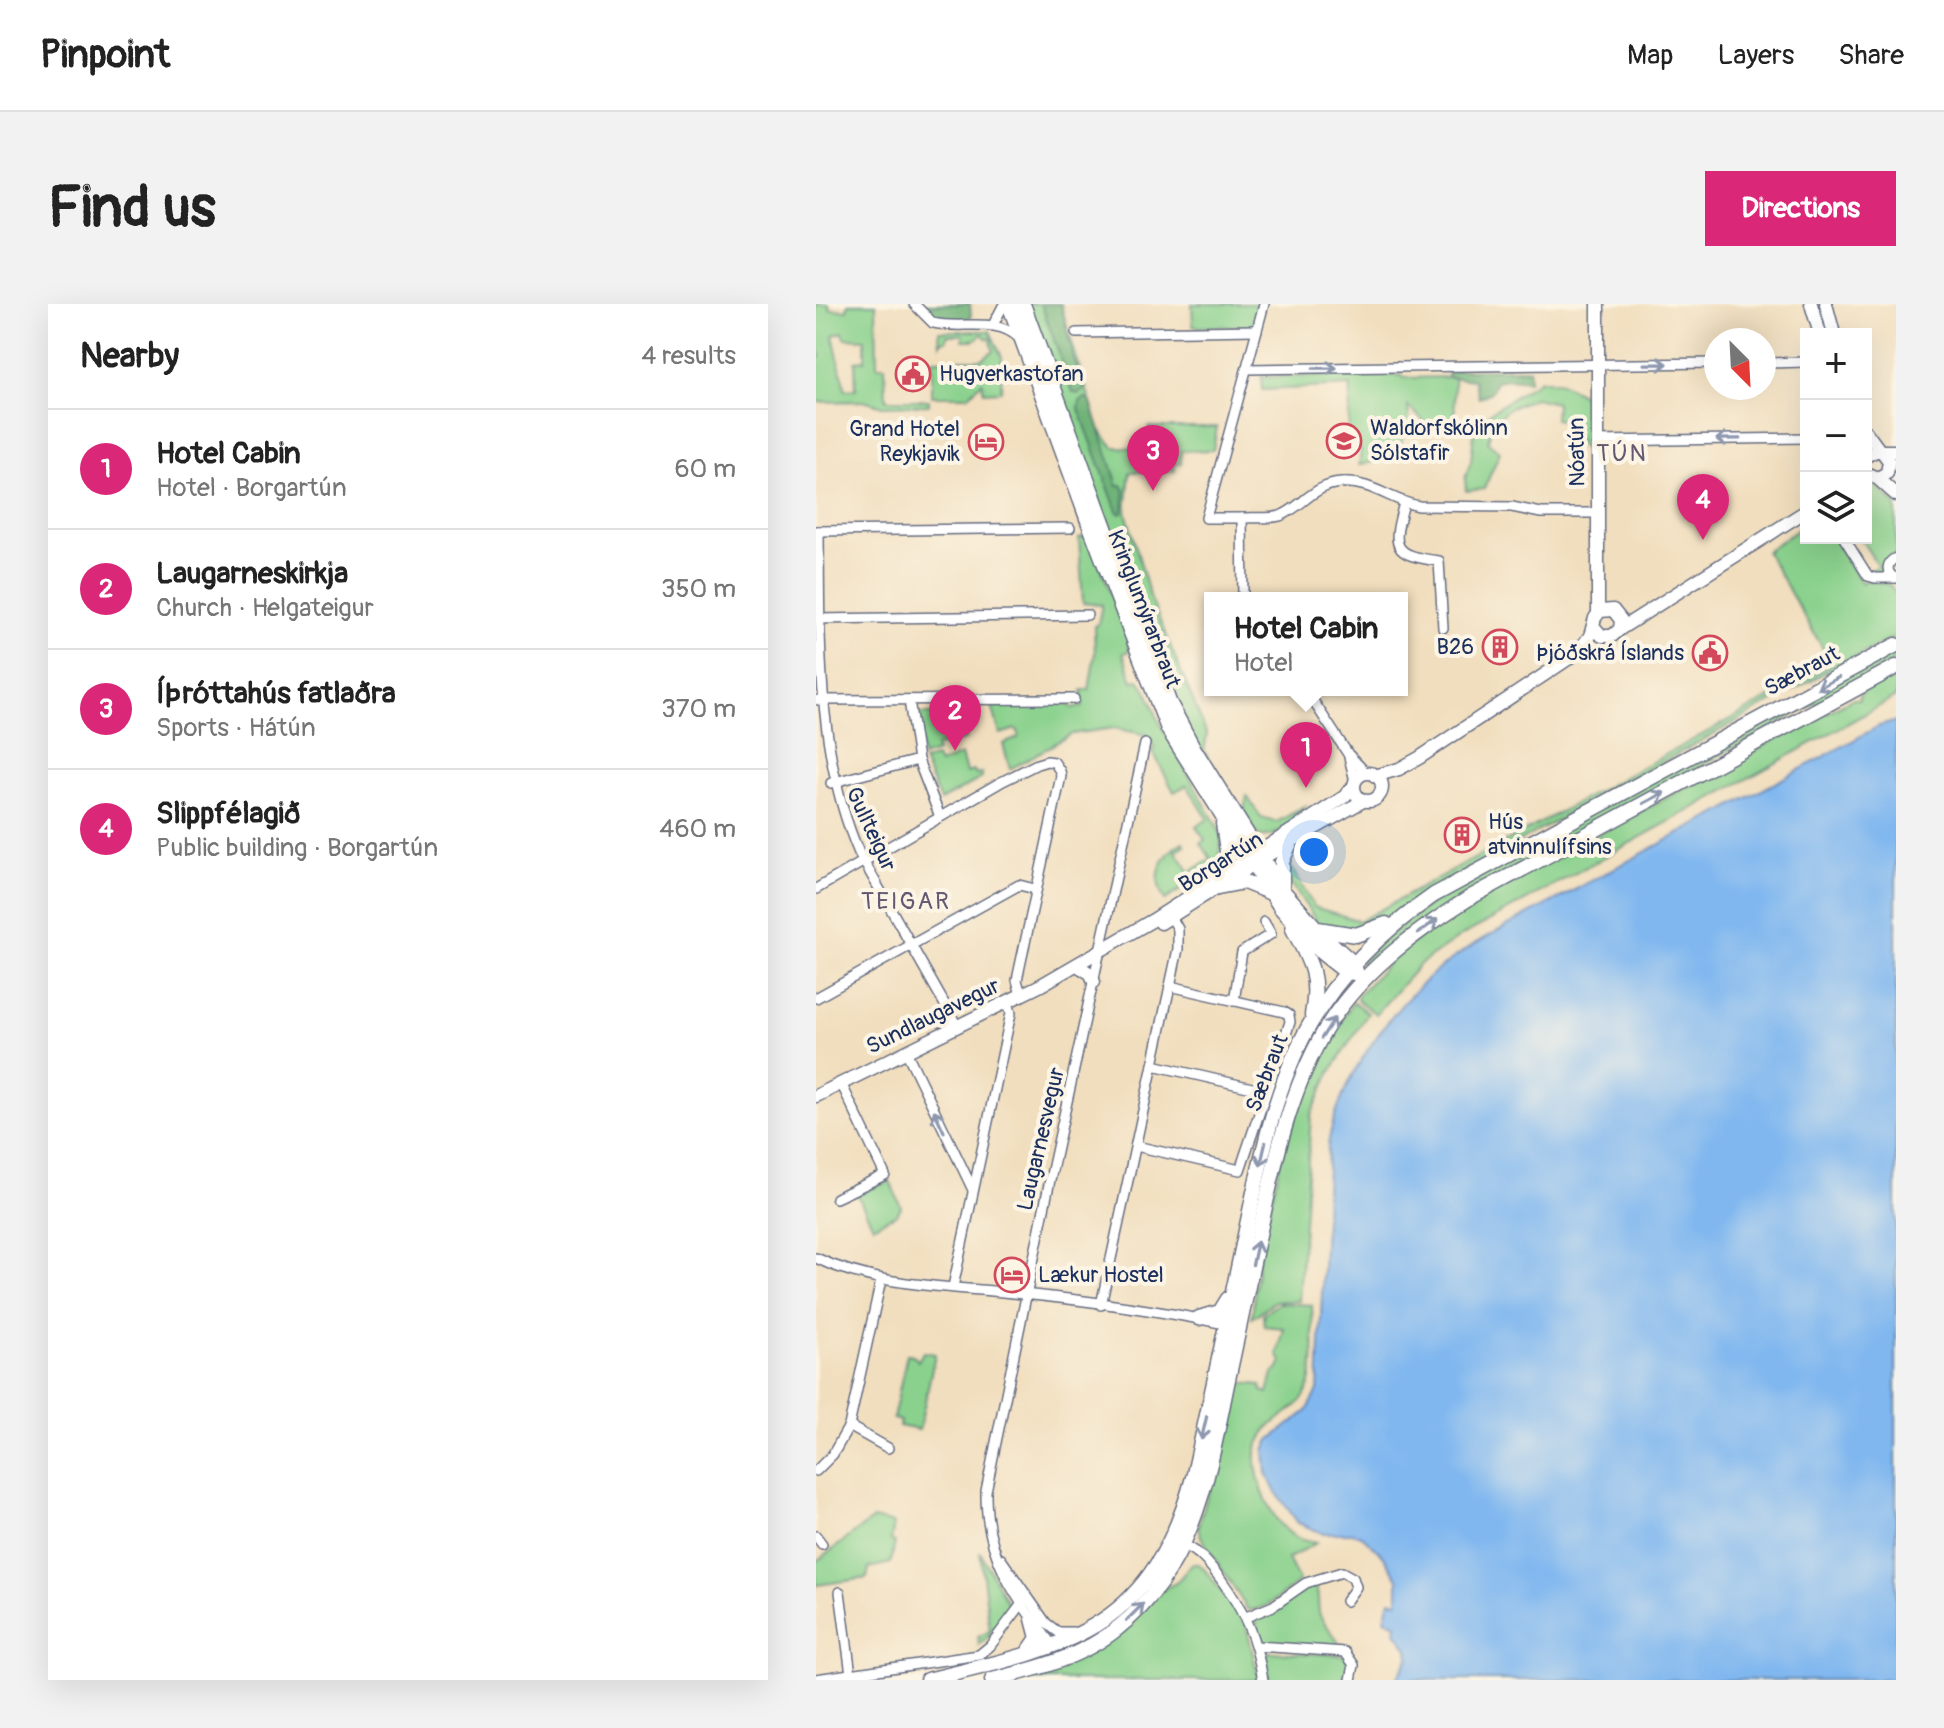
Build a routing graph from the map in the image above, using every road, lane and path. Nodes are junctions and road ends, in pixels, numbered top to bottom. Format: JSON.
{"nodes":[{"id":1,"x":914,"y":304,"type":"edge"},
{"id":2,"x":1006,"y":304,"type":"edge"},
{"id":3,"x":1023,"y":304,"type":"edge"},
{"id":4,"x":1264,"y":304,"type":"edge"},
{"id":5,"x":1811,"y":304,"type":"edge"},
{"id":6,"x":1826,"y":304,"type":"edge"},
{"id":7,"x":1596,"y":308,"type":"edge"},
{"id":8,"x":993,"y":325,"type":"junction"},
{"id":9,"x":1818,"y":328,"type":"edge"},
{"id":10,"x":1832,"y":328,"type":"edge"},
{"id":11,"x":1257,"y":330,"type":"junction"},
{"id":12,"x":1076,"y":333,"type":"dead end"},
{"id":13,"x":1023,"y":343,"type":"junction"},
{"id":14,"x":1800,"y":362,"type":"edge"},
{"id":15,"x":1704,"y":363,"type":"edge"},
{"id":16,"x":1776,"y":363,"type":"edge"},
{"id":17,"x":1596,"y":365,"type":"junction"},
{"id":18,"x":1247,"y":369,"type":"junction"},
{"id":19,"x":1800,"y":438,"type":"edge"},
{"id":20,"x":1872,"y":439,"type":"edge"},
{"id":21,"x":1597,"y":441,"type":"junction"},
{"id":22,"x":1889,"y":458,"type":"edge"},
{"id":23,"x":1872,"y":477,"type":"edge"},
{"id":24,"x":1872,"y":478,"type":"edge"},
{"id":25,"x":1896,"y":486,"type":"edge"},
{"id":26,"x":1896,"y":495,"type":"edge"},
{"id":27,"x":1404,"y":503,"type":"junction"},
{"id":28,"x":1598,"y":513,"type":"junction"},
{"id":29,"x":1800,"y":515,"type":"edge"},
{"id":30,"x":1242,"y":518,"type":"junction"},
{"id":31,"x":1070,"y":528,"type":"dead end"},
{"id":32,"x":817,"y":531,"type":"edge"},
{"id":33,"x":1848,"y":544,"type":"edge"},
{"id":34,"x":1896,"y":558,"type":"edge"},
{"id":35,"x":1896,"y":578,"type":"edge"},
{"id":36,"x":1243,"y":592,"type":"edge"},
{"id":37,"x":1609,"y":612,"type":"junction"},
{"id":38,"x":1645,"y":612,"type":"junction"},
{"id":39,"x":1087,"y":615,"type":"dead end"},
{"id":40,"x":818,"y":619,"type":"edge"},
{"id":41,"x":1594,"y":627,"type":"junction"},
{"id":42,"x":1443,"y":628,"type":"dead end"},
{"id":43,"x":1620,"y":629,"type":"junction"},
{"id":44,"x":1605,"y":637,"type":"junction"},
{"id":45,"x":1585,"y":645,"type":"junction"},
{"id":46,"x":1896,"y":645,"type":"edge"},
{"id":47,"x":1896,"y":667,"type":"edge"},
{"id":48,"x":1310,"y":696,"type":"edge"},
{"id":49,"x":1074,"y":699,"type":"dead end"},
{"id":50,"x":818,"y":700,"type":"edge"},
{"id":51,"x":909,"y":700,"type":"junction"},
{"id":52,"x":1145,"y":744,"type":"dead end"},
{"id":53,"x":1348,"y":754,"type":"junction"},
{"id":54,"x":1184,"y":757,"type":"junction"},
{"id":55,"x":918,"y":760,"type":"junction"},
{"id":56,"x":1399,"y":769,"type":"junction"},
{"id":57,"x":1371,"y":775,"type":"junction"},
{"id":58,"x":831,"y":783,"type":"junction"},
{"id":59,"x":1354,"y":784,"type":"junction"},
{"id":60,"x":1381,"y":788,"type":"junction"},
{"id":61,"x":1363,"y":801,"type":"junction"},
{"id":62,"x":1219,"y":811,"type":"junction"},
{"id":63,"x":940,"y":817,"type":"junction"},
{"id":64,"x":1290,"y":843,"type":"junction"},
{"id":65,"x":1256,"y":857,"type":"junction"},
{"id":66,"x":863,"y":862,"type":"junction"},
{"id":67,"x":1220,"y":880,"type":"junction"},
{"id":68,"x":816,"y":889,"type":"edge"},
{"id":69,"x":1035,"y":889,"type":"junction"},
{"id":70,"x":1277,"y":891,"type":"junction"},
{"id":71,"x":1281,"y":908,"type":"junction"},
{"id":72,"x":1169,"y":913,"type":"junction"},
{"id":73,"x":1405,"y":915,"type":"junction"},
{"id":74,"x":1264,"y":922,"type":"dead end"},
{"id":75,"x":1316,"y":928,"type":"junction"},
{"id":76,"x":911,"y":945,"type":"junction"},
{"id":77,"x":1100,"y":953,"type":"junction"},
{"id":78,"x":1080,"y":967,"type":"junction"},
{"id":79,"x":1352,"y":970,"type":"junction"},
{"id":80,"x":1375,"y":970,"type":"junction"},
{"id":81,"x":1094,"y":982,"type":"junction"},
{"id":82,"x":1041,"y":985,"type":"junction"},
{"id":83,"x":1170,"y":986,"type":"junction"},
{"id":84,"x":1352,"y":994,"type":"junction"},
{"id":85,"x":1021,"y":995,"type":"junction"},
{"id":86,"x":816,"y":998,"type":"edge"},
{"id":87,"x":1008,"y":1001,"type":"junction"},
{"id":88,"x":1234,"y":1001,"type":"junction"},
{"id":89,"x":957,"y":1026,"type":"junction"},
{"id":90,"x":1308,"y":1028,"type":"junction"},
{"id":91,"x":906,"y":1051,"type":"junction"},
{"id":92,"x":1153,"y":1065,"type":"junction"},
{"id":93,"x":841,"y":1083,"type":"junction"},
{"id":94,"x":1265,"y":1091,"type":"junction"},
{"id":95,"x":817,"y":1096,"type":"edge"},
{"id":96,"x":1136,"y":1146,"type":"junction"},
{"id":97,"x":973,"y":1190,"type":"junction"},
{"id":98,"x":836,"y":1198,"type":"dead end"},
{"id":99,"x":816,"y":1258,"type":"edge"},
{"id":100,"x":881,"y":1280,"type":"junction"},
{"id":101,"x":953,"y":1287,"type":"junction"},
{"id":102,"x":1234,"y":1288,"type":"junction"},
{"id":103,"x":1026,"y":1294,"type":"junction"},
{"id":104,"x":1101,"y":1305,"type":"junction"},
{"id":105,"x":1199,"y":1318,"type":"junction"},
{"id":106,"x":1233,"y":1327,"type":"junction"},
{"id":107,"x":1223,"y":1340,"type":"junction"},
{"id":108,"x":849,"y":1426,"type":"junction"},
{"id":109,"x":888,"y":1448,"type":"dead end"},
{"id":110,"x":816,"y":1471,"type":"edge"},
{"id":111,"x":1184,"y":1545,"type":"junction"},
{"id":112,"x":840,"y":1592,"type":"dead end"},
{"id":113,"x":1024,"y":1600,"type":"junction"},
{"id":114,"x":1346,"y":1601,"type":"dead end"},
{"id":115,"x":1246,"y":1617,"type":"junction"},
{"id":116,"x":1033,"y":1619,"type":"junction"},
{"id":117,"x":1095,"y":1625,"type":"junction"},
{"id":118,"x":1053,"y":1646,"type":"junction"},
{"id":119,"x":1256,"y":1646,"type":"junction"},
{"id":120,"x":1027,"y":1655,"type":"junction"},
{"id":121,"x":1071,"y":1656,"type":"junction"},
{"id":122,"x":851,"y":1674,"type":"junction"},
{"id":123,"x":965,"y":1676,"type":"edge"},
{"id":124,"x":816,"y":1679,"type":"edge"},
{"id":125,"x":995,"y":1679,"type":"edge"},
{"id":126,"x":927,"y":1680,"type":"edge"},
{"id":127,"x":1263,"y":1680,"type":"edge"},
{"id":128,"x":1351,"y":1680,"type":"edge"}],
"edges":[{"from":1,"to":8,"type":"street"},
{"from":2,"to":8,"type":"street"},
{"from":2,"to":13,"type":"main road","name":"Kringlumýrarbraut"},
{"from":3,"to":65,"type":"main road","name":"Kringlumýrarbraut"},
{"from":4,"to":11,"type":"street"},
{"from":5,"to":9,"type":"street"},
{"from":6,"to":10,"type":"street"},
{"from":7,"to":17,"type":"street","name":"Nóatún"},
{"from":8,"to":13,"type":"street"},
{"from":11,"to":12,"type":"street"},
{"from":11,"to":18,"type":"street"},
{"from":13,"to":54,"type":"main road","name":"Kringlumýrarbraut"},
{"from":14,"to":16,"type":"street"},
{"from":17,"to":15,"type":"street","one_way":true},
{"from":18,"to":17,"type":"street","one_way":true},
{"from":17,"to":21,"type":"street","name":"Nóatún"},
{"from":18,"to":30,"type":"street"},
{"from":19,"to":21,"type":"street","one_way":true},
{"from":20,"to":22,"type":"street"},
{"from":21,"to":28,"type":"street","name":"Nóatún"},
{"from":22,"to":23,"type":"street"},
{"from":22,"to":25,"type":"street"},
{"from":24,"to":26,"type":"street"},
{"from":27,"to":28,"type":"street"},
{"from":27,"to":30,"type":"street"},
{"from":27,"to":42,"type":"street"},
{"from":28,"to":37,"type":"street","name":"Nóatún"},
{"from":29,"to":38,"type":"street","name":"Borgartún"},
{"from":30,"to":36,"type":"street"},
{"from":31,"to":32,"type":"street"},
{"from":32,"to":40,"type":"street","name":"Gullteigur"},
{"from":33,"to":35,"type":"street"},
{"from":34,"to":35,"type":"street"},
{"from":37,"to":38,"type":"street","name":"Borgartún"},
{"from":37,"to":41,"type":"street","name":"Borgartún"},
{"from":37,"to":43,"type":"street"},
{"from":38,"to":43,"type":"street","name":"Borgartún"},
{"from":39,"to":40,"type":"street"},
{"from":40,"to":50,"type":"street","name":"Gullteigur"},
{"from":41,"to":44,"type":"street"},
{"from":41,"to":45,"type":"street","name":"Borgartún"},
{"from":43,"to":44,"type":"street","name":"Borgartún"},
{"from":44,"to":45,"type":"street","name":"Borgartún"},
{"from":45,"to":56,"type":"street","name":"Borgartún"},
{"from":46,"to":73,"type":"main road","name":"Sæbraut","one_way":true},
{"from":80,"to":47,"type":"main road","name":"Sæbraut","one_way":true},
{"from":48,"to":53,"type":"street"},
{"from":49,"to":51,"type":"street"},
{"from":50,"to":51,"type":"street"},
{"from":50,"to":58,"type":"street","name":"Gullteigur"},
{"from":51,"to":55,"type":"street"},
{"from":52,"to":77,"type":"street","name":"Laugarnesvegur"},
{"from":53,"to":57,"type":"street"},
{"from":53,"to":59,"type":"street"},
{"from":54,"to":62,"type":"main road","name":"Kringlumýrarbraut"},
{"from":54,"to":65,"type":"main road"},
{"from":55,"to":58,"type":"street"},
{"from":55,"to":63,"type":"street"},
{"from":56,"to":57,"type":"street","name":"Borgartún"},
{"from":56,"to":60,"type":"street","name":"Borgartún"},
{"from":57,"to":59,"type":"street","name":"Borgartún"},
{"from":57,"to":60,"type":"street"},
{"from":58,"to":66,"type":"street","name":"Gullteigur"},
{"from":59,"to":61,"type":"street"},
{"from":59,"to":65,"type":"street","name":"Borgartún"},
{"from":60,"to":61,"type":"street","name":"Borgartún"},
{"from":61,"to":64,"type":"street","name":"Borgartún"},
{"from":62,"to":65,"type":"main road","name":"Kringlumýrarbraut"},
{"from":62,"to":67,"type":"main road"},
{"from":63,"to":66,"type":"street"},
{"from":63,"to":69,"type":"street"},
{"from":64,"to":65,"type":"street","name":"Borgartún"},
{"from":64,"to":70,"type":"main road"},
{"from":65,"to":67,"type":"street","name":"Borgartún"},
{"from":65,"to":70,"type":"main road","name":"Kringlumýrarbraut"},
{"from":66,"to":68,"type":"street"},
{"from":66,"to":76,"type":"street","name":"Gullteigur"},
{"from":67,"to":70,"type":"main road"},
{"from":67,"to":72,"type":"street","name":"Borgartún"},
{"from":69,"to":76,"type":"street"},
{"from":69,"to":85,"type":"street"},
{"from":70,"to":71,"type":"main road","name":"Kringlumýrarbraut"},
{"from":70,"to":75,"type":"main road","name":"Kringlumýrarbraut"},
{"from":71,"to":79,"type":"main road","name":"Kringlumýrarbraut"},
{"from":71,"to":90,"type":"main road"},
{"from":72,"to":77,"type":"street","name":"Borgartún"},
{"from":72,"to":83,"type":"street"},
{"from":73,"to":75,"type":"main road"},
{"from":73,"to":79,"type":"main road","name":"Sæbraut"},
{"from":74,"to":88,"type":"street"},
{"from":75,"to":79,"type":"main road","name":"Kringlumýrarbraut"},
{"from":76,"to":86,"type":"street"},
{"from":76,"to":89,"type":"street","name":"Gullteigur"},
{"from":77,"to":78,"type":"street","name":"Sundlaugavegur"},
{"from":77,"to":81,"type":"street","name":"Laugarnesvegur"},
{"from":77,"to":82,"type":"street","name":"Sundlaugavegur"},
{"from":78,"to":81,"type":"street"},
{"from":78,"to":82,"type":"street","name":"Sundlaugavegur"},
{"from":79,"to":80,"type":"main road"},
{"from":79,"to":84,"type":"main road"},
{"from":79,"to":90,"type":"main road","name":"Sæbraut"},
{"from":80,"to":84,"type":"main road","name":"Sæbraut"},
{"from":81,"to":103,"type":"street","name":"Laugarnesvegur"},
{"from":82,"to":85,"type":"street","name":"Sundlaugavegur"},
{"from":83,"to":88,"type":"street"},
{"from":83,"to":92,"type":"street"},
{"from":106,"to":84,"type":"main road","name":"Sæbraut","one_way":true},
{"from":85,"to":87,"type":"street","name":"Sundlaugavegur"},
{"from":87,"to":89,"type":"street","name":"Sundlaugavegur"},
{"from":87,"to":97,"type":"street"},
{"from":88,"to":94,"type":"street"},
{"from":89,"to":91,"type":"street","name":"Sundlaugavegur"},
{"from":90,"to":102,"type":"main road","name":"Sæbraut","one_way":true},
{"from":91,"to":93,"type":"street","name":"Sundlaugavegur"},
{"from":97,"to":91,"type":"street","one_way":true},
{"from":92,"to":94,"type":"street"},
{"from":92,"to":96,"type":"street"},
{"from":93,"to":95,"type":"street","name":"Sundlaugavegur"},
{"from":93,"to":98,"type":"street"},
{"from":94,"to":96,"type":"street"},
{"from":96,"to":104,"type":"street"},
{"from":97,"to":101,"type":"street"},
{"from":99,"to":100,"type":"street"},
{"from":100,"to":101,"type":"street"},
{"from":100,"to":108,"type":"street"},
{"from":101,"to":103,"type":"street"},
{"from":102,"to":105,"type":"main road"},
{"from":102,"to":106,"type":"main road","name":"Sæbraut"},
{"from":103,"to":104,"type":"street"},
{"from":103,"to":113,"type":"street","name":"Laugarnesvegur"},
{"from":104,"to":105,"type":"street"},
{"from":105,"to":106,"type":"street"},
{"from":105,"to":107,"type":"main road"},
{"from":106,"to":107,"type":"main road","name":"Sæbraut"},
{"from":106,"to":111,"type":"main road","name":"Sæbraut"},
{"from":107,"to":117,"type":"main road","name":"Sæbraut","one_way":true},
{"from":108,"to":109,"type":"street"},
{"from":108,"to":110,"type":"street"},
{"from":111,"to":115,"type":"street"},
{"from":121,"to":111,"type":"main road","name":"Sæbraut","one_way":true},
{"from":112,"to":122,"type":"street"},
{"from":113,"to":116,"type":"street","name":"Laugarnesvegur"},
{"from":113,"to":117,"type":"street","name":"Laugarnesvegur"},
{"from":113,"to":122,"type":"street"},
{"from":114,"to":115,"type":"street"},
{"from":115,"to":119,"type":"street"},
{"from":116,"to":118,"type":"street","name":"Laugarnesvegur"},
{"from":116,"to":120,"type":"main road"},
{"from":117,"to":118,"type":"main road","name":"Sæbraut"},
{"from":118,"to":120,"type":"main road","name":"Sæbraut"},
{"from":118,"to":121,"type":"main road"},
{"from":119,"to":127,"type":"street"},
{"from":119,"to":128,"type":"street"},
{"from":120,"to":123,"type":"main road","name":"Sæbraut"},
{"from":121,"to":125,"type":"main road","name":"Sæbraut"},
{"from":122,"to":124,"type":"street"},
{"from":123,"to":126,"type":"main road","name":"Sæbraut"}]}
